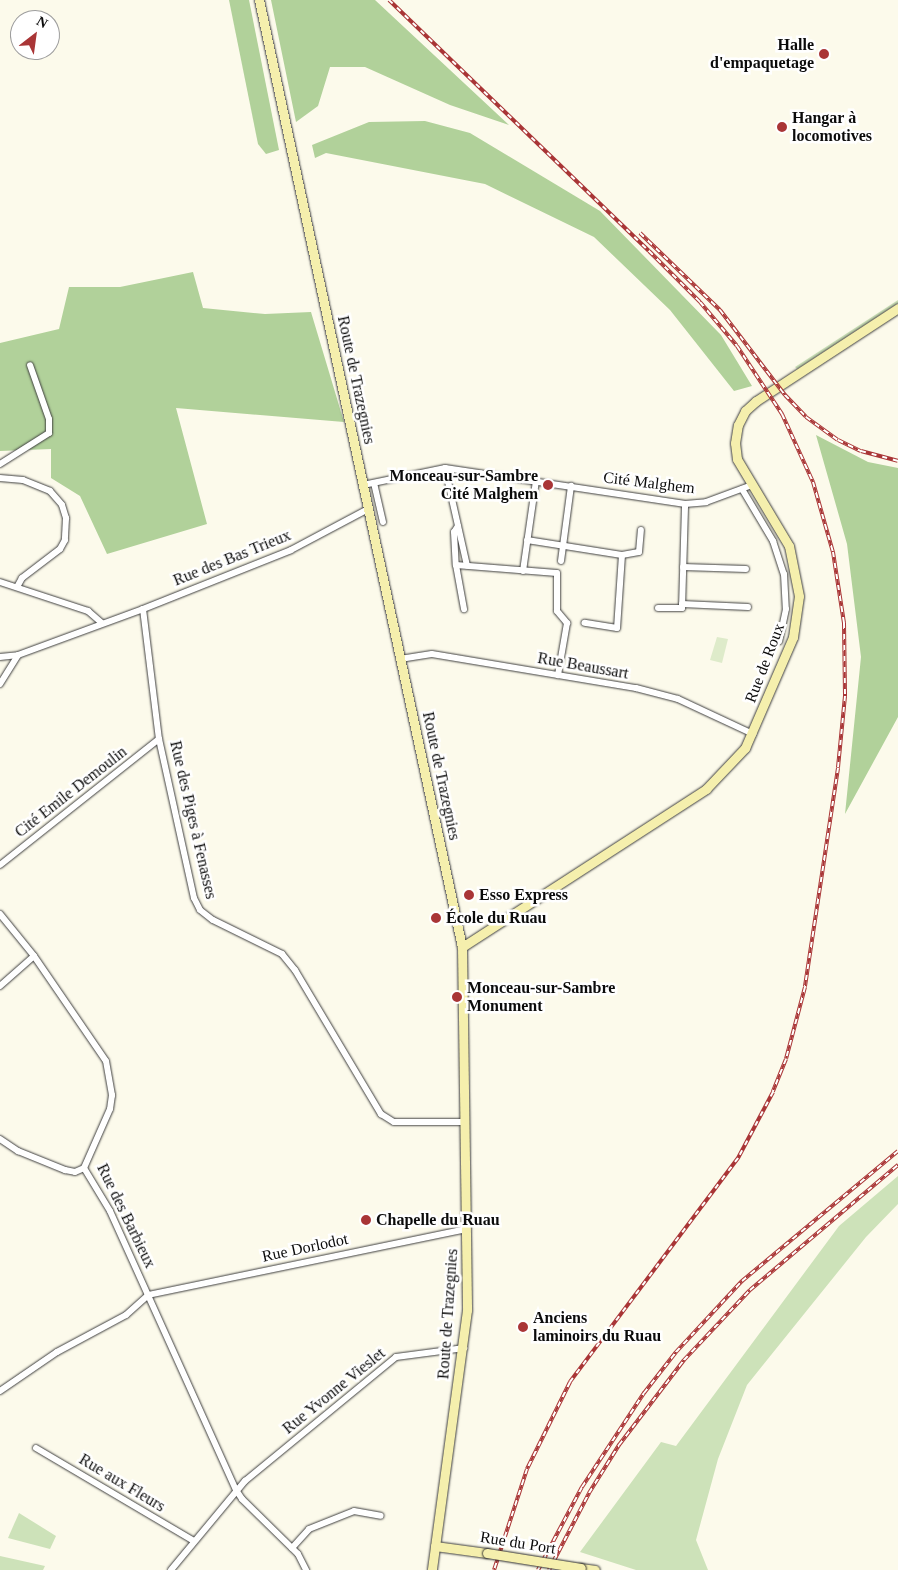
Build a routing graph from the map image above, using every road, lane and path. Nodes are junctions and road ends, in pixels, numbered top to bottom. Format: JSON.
{"nodes":[{"id":1,"x":259,"y":0,"type":"edge"},
{"id":2,"x":898,"y":308,"type":"edge"},
{"id":3,"x":30,"y":365,"type":"dead end"},
{"id":4,"x":0,"y":464,"type":"edge"},
{"id":5,"x":446,"y":468,"type":"junction"},
{"id":6,"x":0,"y":478,"type":"edge"},
{"id":7,"x":536,"y":481,"type":"junction"},
{"id":8,"x":374,"y":483,"type":"junction"},
{"id":9,"x":363,"y":486,"type":"junction"},
{"id":10,"x":571,"y":486,"type":"junction"},
{"id":11,"x":752,"y":486,"type":"junction"},
{"id":12,"x":742,"y":490,"type":"junction"},
{"id":13,"x":685,"y":504,"type":"junction"},
{"id":14,"x":368,"y":508,"type":"junction"},
{"id":15,"x":383,"y":522,"type":"dead end"},
{"id":16,"x":458,"y":526,"type":"junction"},
{"id":17,"x":641,"y":530,"type":"dead end"},
{"id":18,"x":527,"y":540,"type":"junction"},
{"id":19,"x":563,"y":546,"type":"junction"},
{"id":20,"x":622,"y":555,"type":"junction"},
{"id":21,"x":561,"y":561,"type":"dead end"},
{"id":22,"x":456,"y":565,"type":"junction"},
{"id":23,"x":467,"y":566,"type":"junction"},
{"id":24,"x":683,"y":567,"type":"junction"},
{"id":25,"x":746,"y":570,"type":"dead end"},
{"id":26,"x":523,"y":571,"type":"junction"},
{"id":27,"x":0,"y":582,"type":"edge"},
{"id":28,"x":17,"y":587,"type":"junction"},
{"id":29,"x":682,"y":604,"type":"junction"},
{"id":30,"x":748,"y":607,"type":"dead end"},
{"id":31,"x":658,"y":608,"type":"dead end"},
{"id":32,"x":143,"y":609,"type":"junction"},
{"id":33,"x":464,"y":609,"type":"dead end"},
{"id":34,"x":102,"y":623,"type":"junction"},
{"id":35,"x":584,"y":623,"type":"dead end"},
{"id":36,"x":779,"y":641,"type":"dead end"},
{"id":37,"x":18,"y":655,"type":"junction"},
{"id":38,"x":0,"y":658,"type":"edge"},
{"id":39,"x":400,"y":659,"type":"junction"},
{"id":40,"x":558,"y":675,"type":"junction"},
{"id":41,"x":0,"y":684,"type":"edge"},
{"id":42,"x":753,"y":734,"type":"junction"},
{"id":43,"x":159,"y":739,"type":"junction"},
{"id":44,"x":0,"y":866,"type":"edge"},
{"id":45,"x":0,"y":914,"type":"edge"},
{"id":46,"x":462,"y":947,"type":"junction"},
{"id":47,"x":34,"y":956,"type":"junction"},
{"id":48,"x":0,"y":986,"type":"edge"},
{"id":49,"x":465,"y":1122,"type":"junction"},
{"id":50,"x":0,"y":1139,"type":"edge"},
{"id":51,"x":84,"y":1168,"type":"junction"},
{"id":52,"x":467,"y":1229,"type":"junction"},
{"id":53,"x":148,"y":1295,"type":"junction"},
{"id":54,"x":464,"y":1348,"type":"junction"},
{"id":55,"x":0,"y":1391,"type":"edge"},
{"id":56,"x":36,"y":1448,"type":"dead end"},
{"id":57,"x":236,"y":1490,"type":"junction"},
{"id":58,"x":380,"y":1516,"type":"dead end"},
{"id":59,"x":194,"y":1541,"type":"junction"},
{"id":60,"x":435,"y":1546,"type":"junction"},
{"id":61,"x":292,"y":1548,"type":"junction"},
{"id":62,"x":171,"y":1570,"type":"edge"},
{"id":63,"x":306,"y":1570,"type":"edge"},
{"id":64,"x":432,"y":1570,"type":"edge"},
{"id":65,"x":595,"y":1570,"type":"edge"}],
"edges":[{"from":1,"to":9,"type":"main road","name":"Route de Trazegnies"},
{"from":2,"to":11,"type":"main road","name":"Rue de Roux"},
{"from":3,"to":4,"type":"street"},
{"from":5,"to":7,"type":"street","name":"Cité Malghem"},
{"from":5,"to":8,"type":"street","name":"Cité Malghem"},
{"from":5,"to":16,"type":"street"},
{"from":6,"to":28,"type":"street"},
{"from":7,"to":10,"type":"street","name":"Cité Malghem"},
{"from":7,"to":18,"type":"street"},
{"from":8,"to":9,"type":"street","name":"Cité Malghem"},
{"from":8,"to":15,"type":"street"},
{"from":9,"to":14,"type":"main road","name":"Route de Trazegnies"},
{"from":10,"to":13,"type":"street","name":"Cité Malghem"},
{"from":10,"to":19,"type":"street"},
{"from":11,"to":12,"type":"street","name":"Cité Malghem"},
{"from":11,"to":42,"type":"main road","name":"Rue de Roux"},
{"from":12,"to":13,"type":"street","name":"Cité Malghem"},
{"from":12,"to":36,"type":"street","name":"Rue de Roux"},
{"from":13,"to":24,"type":"street"},
{"from":14,"to":32,"type":"street","name":"Rue des Bas Trieux"},
{"from":14,"to":39,"type":"main road","name":"Route de Trazegnies"},
{"from":16,"to":22,"type":"street"},
{"from":16,"to":23,"type":"street"},
{"from":17,"to":20,"type":"street"},
{"from":18,"to":19,"type":"street"},
{"from":18,"to":26,"type":"street"},
{"from":19,"to":20,"type":"street"},
{"from":19,"to":21,"type":"street"},
{"from":20,"to":35,"type":"street"},
{"from":22,"to":23,"type":"street"},
{"from":22,"to":33,"type":"street"},
{"from":23,"to":26,"type":"street"},
{"from":24,"to":25,"type":"street"},
{"from":24,"to":29,"type":"street"},
{"from":26,"to":40,"type":"street"},
{"from":27,"to":28,"type":"street"},
{"from":28,"to":34,"type":"street"},
{"from":29,"to":30,"type":"street"},
{"from":29,"to":31,"type":"street"},
{"from":32,"to":34,"type":"street","name":"Rue des Bas Trieux"},
{"from":32,"to":43,"type":"street","name":"Rue des Piges à Fenasses"},
{"from":34,"to":37,"type":"street","name":"Rue des Bas Trieux"},
{"from":37,"to":38,"type":"street","name":"Rue des Bas Trieux"},
{"from":37,"to":41,"type":"street"},
{"from":39,"to":40,"type":"street","name":"Rue Beaussart"},
{"from":39,"to":46,"type":"main road","name":"Route de Trazegnies"},
{"from":40,"to":42,"type":"street","name":"Rue Beaussart"},
{"from":42,"to":46,"type":"main road","name":"Rue de Roux"},
{"from":43,"to":44,"type":"street","name":"Cité Emile Demoulin"},
{"from":43,"to":49,"type":"street","name":"Rue des Piges à Fenasses"},
{"from":45,"to":47,"type":"street","name":"Rue des Barbieux"},
{"from":46,"to":49,"type":"main road","name":"Route de Trazegnies"},
{"from":47,"to":48,"type":"street"},
{"from":47,"to":51,"type":"street","name":"Rue des Barbieux"},
{"from":49,"to":52,"type":"main road","name":"Route de Trazegnies"},
{"from":50,"to":51,"type":"street"},
{"from":51,"to":53,"type":"street","name":"Rue des Barbieux"},
{"from":52,"to":53,"type":"street","name":"Rue Dorlodot"},
{"from":52,"to":54,"type":"main road","name":"Route de Trazegnies"},
{"from":53,"to":55,"type":"street"},
{"from":53,"to":57,"type":"street","name":"Rue des Barbieux"},
{"from":54,"to":57,"type":"street","name":"Rue Yvonne Vieslet"},
{"from":54,"to":60,"type":"main road","name":"Route de Trazegnies"},
{"from":56,"to":59,"type":"street","name":"Rue aux Fleurs"},
{"from":57,"to":59,"type":"street","name":"Rue Yvonne Vieslet"},
{"from":57,"to":61,"type":"street","name":"Rue des Barbieux"},
{"from":58,"to":61,"type":"street"},
{"from":59,"to":62,"type":"street","name":"Rue Yvonne Vieslet"},
{"from":60,"to":64,"type":"main road","name":"Route de Trazegnies"},
{"from":60,"to":65,"type":"main road","name":"Rue du Port","bridge":true},
{"from":61,"to":63,"type":"street","name":"Rue des Barbieux"}]}
